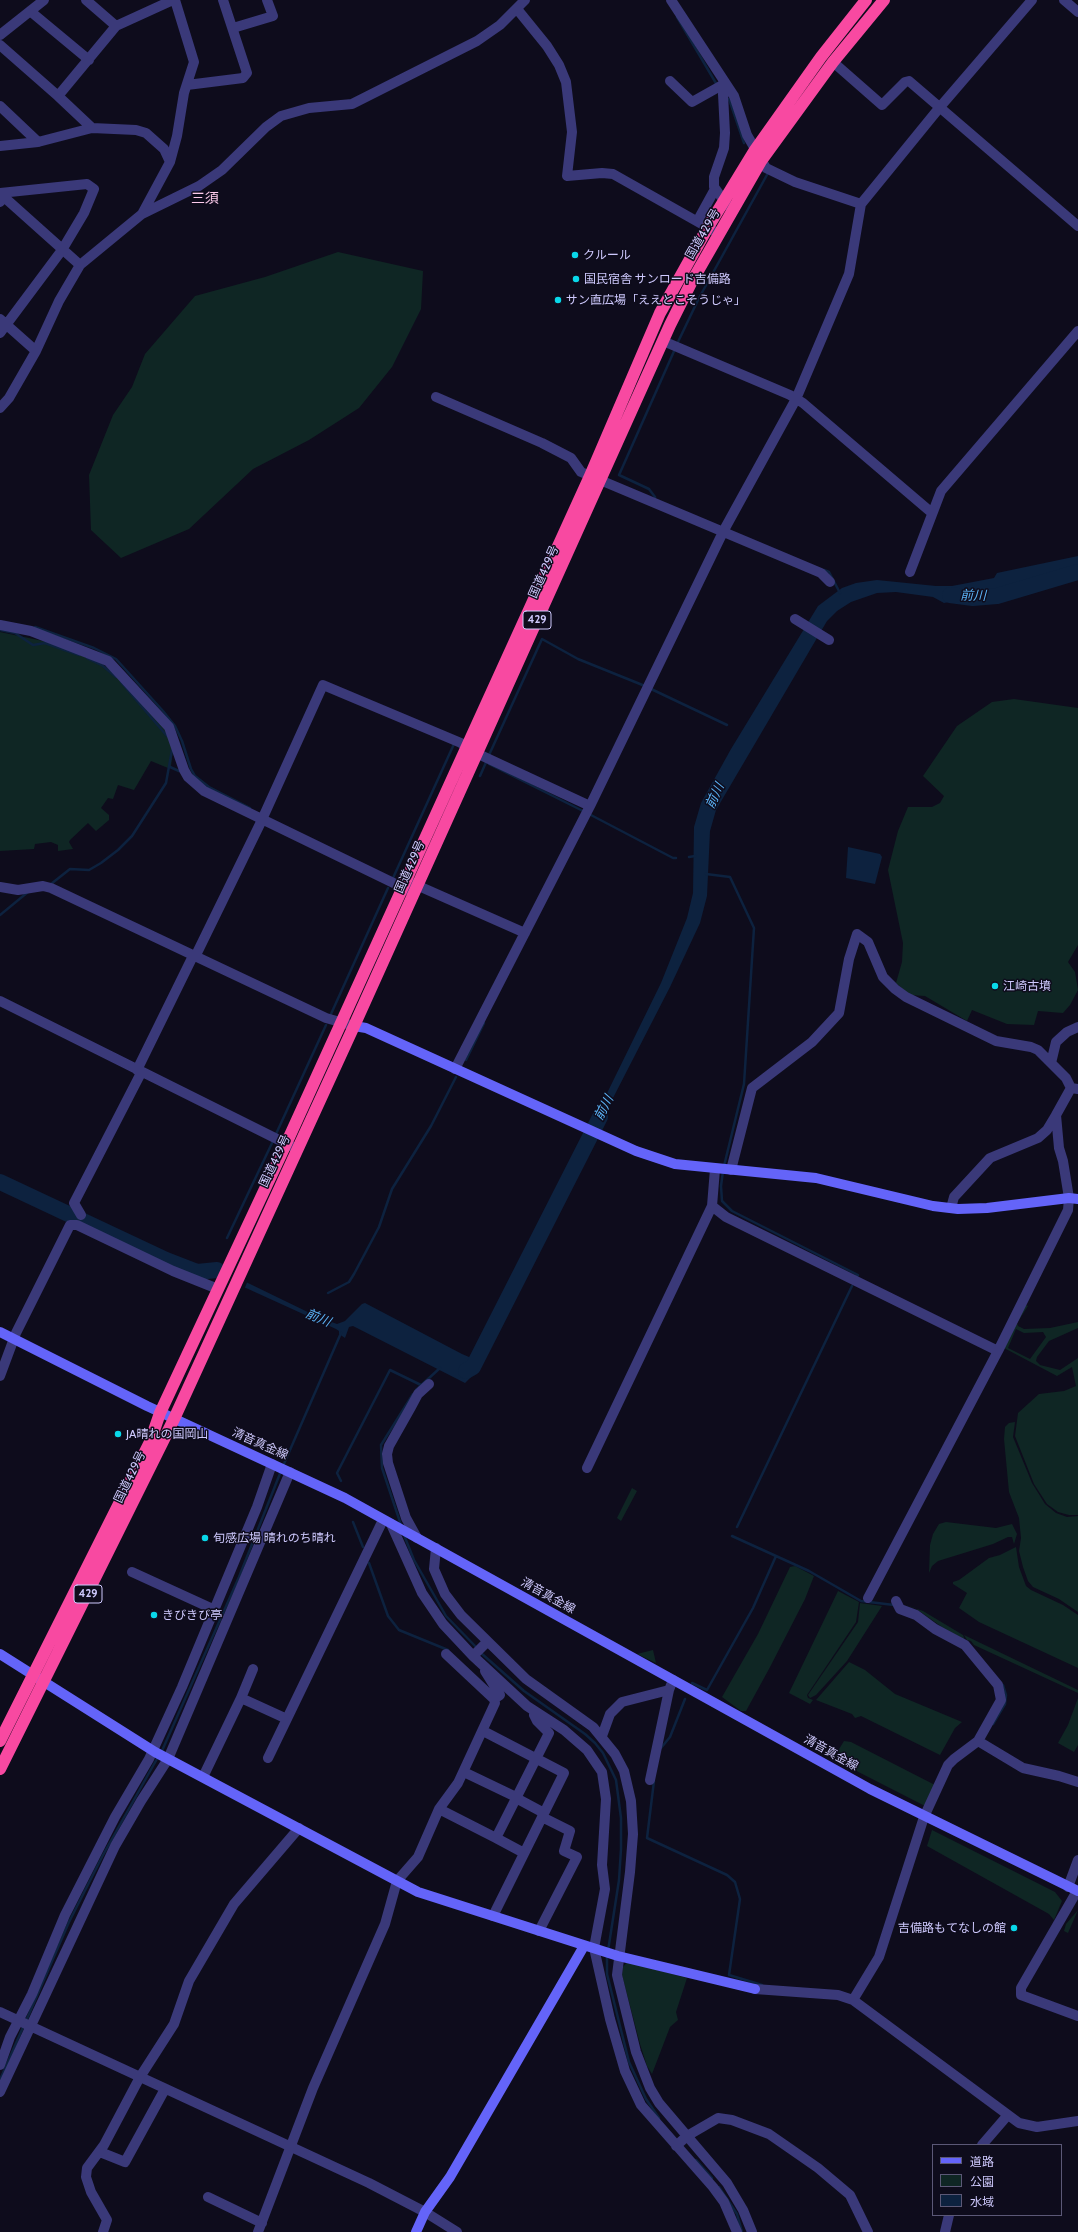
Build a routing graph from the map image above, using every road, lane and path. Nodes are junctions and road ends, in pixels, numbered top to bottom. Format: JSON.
{"nodes":[{"id":1,"x":44,"y":0,"type":"edge"},
{"id":2,"x":86,"y":0,"type":"edge"},
{"id":3,"x":174,"y":0,"type":"edge"},
{"id":4,"x":223,"y":0,"type":"edge"},
{"id":5,"x":267,"y":0,"type":"edge"},
{"id":6,"x":525,"y":0,"type":"edge"},
{"id":7,"x":671,"y":0,"type":"edge"},
{"id":8,"x":866,"y":0,"type":"edge"},
{"id":9,"x":884,"y":0,"type":"edge"},
{"id":10,"x":1032,"y":0,"type":"edge"},
{"id":11,"x":1064,"y":0,"type":"edge"},
{"id":12,"x":517,"y":9,"type":"junction"},
{"id":13,"x":30,"y":11,"type":"junction"},
{"id":14,"x":1078,"y":12,"type":"edge"},
{"id":15,"x":116,"y":26,"type":"junction"},
{"id":16,"x":233,"y":28,"type":"junction"},
{"id":17,"x":0,"y":35,"type":"edge"},
{"id":18,"x":0,"y":45,"type":"edge"},
{"id":19,"x":829,"y":47,"type":"junction"},
{"id":20,"x":836,"y":58,"type":"junction"},
{"id":21,"x":89,"y":60,"type":"junction"},
{"id":22,"x":670,"y":81,"type":"dead end"},
{"id":23,"x":187,"y":85,"type":"junction"},
{"id":24,"x":725,"y":86,"type":"junction"},
{"id":25,"x":58,"y":96,"type":"junction"},
{"id":26,"x":0,"y":106,"type":"edge"},
{"id":27,"x":940,"y":107,"type":"junction"},
{"id":28,"x":92,"y":128,"type":"junction"},
{"id":29,"x":38,"y":142,"type":"junction"},
{"id":30,"x":0,"y":146,"type":"edge"},
{"id":31,"x":755,"y":150,"type":"junction"},
{"id":32,"x":761,"y":161,"type":"junction"},
{"id":33,"x":170,"y":162,"type":"junction"},
{"id":34,"x":715,"y":189,"type":"junction"},
{"id":35,"x":2,"y":196,"type":"edge"},
{"id":36,"x":723,"y":201,"type":"junction"},
{"id":37,"x":861,"y":204,"type":"junction"},
{"id":38,"x":733,"y":211,"type":"junction"},
{"id":39,"x":142,"y":214,"type":"junction"},
{"id":40,"x":698,"y":220,"type":"junction"},
{"id":41,"x":1078,"y":226,"type":"edge"},
{"id":42,"x":708,"y":227,"type":"junction"},
{"id":43,"x":719,"y":234,"type":"junction"},
{"id":44,"x":62,"y":250,"type":"junction"},
{"id":45,"x":80,"y":265,"type":"junction"},
{"id":46,"x":2,"y":326,"type":"edge"},
{"id":47,"x":1078,"y":331,"type":"edge"},
{"id":48,"x":663,"y":341,"type":"junction"},
{"id":49,"x":36,"y":351,"type":"junction"},
{"id":50,"x":436,"y":397,"type":"dead end"},
{"id":51,"x":796,"y":399,"type":"junction"},
{"id":52,"x":0,"y":408,"type":"edge"},
{"id":53,"x":595,"y":478,"type":"junction"},
{"id":54,"x":932,"y":513,"type":"junction"},
{"id":55,"x":725,"y":530,"type":"junction"},
{"id":56,"x":910,"y":572,"type":"dead end"},
{"id":57,"x":830,"y":582,"type":"dead end"},
{"id":58,"x":796,"y":620,"type":"dead end"},
{"id":59,"x":0,"y":625,"type":"edge"},
{"id":60,"x":828,"y":640,"type":"dead end"},
{"id":61,"x":480,"y":754,"type":"junction"},
{"id":62,"x":588,"y":810,"type":"junction"},
{"id":63,"x":262,"y":819,"type":"junction"},
{"id":64,"x":404,"y":884,"type":"junction"},
{"id":65,"x":0,"y":887,"type":"edge"},
{"id":66,"x":415,"y":889,"type":"junction"},
{"id":67,"x":525,"y":933,"type":"junction"},
{"id":68,"x":194,"y":957,"type":"junction"},
{"id":69,"x":0,"y":1001,"type":"edge"},
{"id":70,"x":341,"y":1023,"type":"junction"},
{"id":71,"x":354,"y":1026,"type":"junction"},
{"id":72,"x":1078,"y":1027,"type":"edge"},
{"id":73,"x":1051,"y":1063,"type":"junction"},
{"id":74,"x":455,"y":1068,"type":"junction"},
{"id":75,"x":139,"y":1071,"type":"junction"},
{"id":76,"x":1076,"y":1089,"type":"edge"},
{"id":77,"x":1056,"y":1115,"type":"junction"},
{"id":78,"x":291,"y":1146,"type":"junction"},
{"id":79,"x":723,"y":1170,"type":"junction"},
{"id":80,"x":1073,"y":1198,"type":"edge"},
{"id":81,"x":712,"y":1206,"type":"junction"},
{"id":82,"x":951,"y":1208,"type":"junction"},
{"id":83,"x":81,"y":1215,"type":"dead end"},
{"id":84,"x":219,"y":1287,"type":"junction"},
{"id":85,"x":0,"y":1332,"type":"edge"},
{"id":86,"x":14,"y":1339,"type":"junction"},
{"id":87,"x":998,"y":1351,"type":"junction"},
{"id":88,"x":0,"y":1372,"type":"edge"},
{"id":89,"x":429,"y":1384,"type":"dead end"},
{"id":90,"x":160,"y":1413,"type":"junction"},
{"id":91,"x":174,"y":1419,"type":"junction"},
{"id":92,"x":274,"y":1465,"type":"junction"},
{"id":93,"x":586,"y":1468,"type":"dead end"},
{"id":94,"x":289,"y":1471,"type":"junction"},
{"id":95,"x":390,"y":1524,"type":"junction"},
{"id":96,"x":416,"y":1538,"type":"junction"},
{"id":97,"x":436,"y":1548,"type":"junction"},
{"id":98,"x":132,"y":1572,"type":"dead end"},
{"id":99,"x":868,"y":1598,"type":"dead end"},
{"id":100,"x":897,"y":1604,"type":"dead end"},
{"id":101,"x":215,"y":1610,"type":"junction"},
{"id":102,"x":479,"y":1649,"type":"junction"},
{"id":103,"x":0,"y":1654,"type":"edge"},
{"id":104,"x":446,"y":1654,"type":"dead end"},
{"id":105,"x":484,"y":1666,"type":"junction"},
{"id":106,"x":253,"y":1669,"type":"dead end"},
{"id":107,"x":32,"y":1676,"type":"junction"},
{"id":108,"x":44,"y":1684,"type":"junction"},
{"id":109,"x":671,"y":1685,"type":"junction"},
{"id":110,"x":241,"y":1698,"type":"junction"},
{"id":111,"x":496,"y":1698,"type":"junction"},
{"id":112,"x":536,"y":1712,"type":"junction"},
{"id":113,"x":287,"y":1719,"type":"junction"},
{"id":114,"x":487,"y":1734,"type":"dead end"},
{"id":115,"x":602,"y":1736,"type":"junction"},
{"id":116,"x":0,"y":1742,"type":"edge"},
{"id":117,"x":980,"y":1742,"type":"junction"},
{"id":118,"x":160,"y":1754,"type":"junction"},
{"id":119,"x":268,"y":1758,"type":"dead end"},
{"id":120,"x":537,"y":1758,"type":"junction"},
{"id":121,"x":0,"y":1769,"type":"edge"},
{"id":122,"x":468,"y":1774,"type":"dead end"},
{"id":123,"x":203,"y":1777,"type":"junction"},
{"id":124,"x":650,"y":1780,"type":"dead end"},
{"id":125,"x":1078,"y":1782,"type":"edge"},
{"id":126,"x":516,"y":1798,"type":"junction"},
{"id":127,"x":441,"y":1810,"type":"junction"},
{"id":128,"x":543,"y":1815,"type":"junction"},
{"id":129,"x":924,"y":1817,"type":"junction"},
{"id":130,"x":299,"y":1828,"type":"junction"},
{"id":131,"x":496,"y":1838,"type":"junction"},
{"id":132,"x":524,"y":1853,"type":"junction"},
{"id":133,"x":1078,"y":1860,"type":"edge"},
{"id":134,"x":397,"y":1881,"type":"junction"},
{"id":135,"x":1075,"y":1890,"type":"edge"},
{"id":136,"x":493,"y":1916,"type":"junction"},
{"id":137,"x":539,"y":1931,"type":"junction"},
{"id":138,"x":593,"y":1948,"type":"junction"},
{"id":139,"x":615,"y":1955,"type":"junction"},
{"id":140,"x":853,"y":2000,"type":"junction"},
{"id":141,"x":0,"y":2012,"type":"edge"},
{"id":142,"x":1078,"y":2016,"type":"edge"},
{"id":143,"x":24,"y":2024,"type":"junction"},
{"id":144,"x":0,"y":2065,"type":"edge"},
{"id":145,"x":140,"y":2077,"type":"junction"},
{"id":146,"x":165,"y":2089,"type":"junction"},
{"id":147,"x":0,"y":2092,"type":"edge"},
{"id":148,"x":1007,"y":2116,"type":"junction"},
{"id":149,"x":1078,"y":2121,"type":"edge"},
{"id":150,"x":681,"y":2142,"type":"junction"},
{"id":151,"x":983,"y":2144,"type":"edge"},
{"id":152,"x":289,"y":2146,"type":"junction"},
{"id":153,"x":100,"y":2152,"type":"junction"},
{"id":154,"x":208,"y":2197,"type":"dead end"},
{"id":155,"x":425,"y":2212,"type":"junction"},
{"id":156,"x":949,"y":2216,"type":"edge"},
{"id":157,"x":260,"y":2227,"type":"edge"},
{"id":158,"x":103,"y":2232,"type":"edge"},
{"id":159,"x":416,"y":2232,"type":"edge"},
{"id":160,"x":457,"y":2232,"type":"edge"},
{"id":161,"x":737,"y":2232,"type":"edge"},
{"id":162,"x":752,"y":2232,"type":"edge"},
{"id":163,"x":868,"y":2232,"type":"edge"},
{"id":164,"x":946,"y":2232,"type":"edge"}],
"edges":[{"from":1,"to":13,"type":"street"},
{"from":2,"to":15,"type":"street"},
{"from":3,"to":15,"type":"street"},
{"from":3,"to":23,"type":"street"},
{"from":4,"to":16,"type":"street"},
{"from":5,"to":16,"type":"street"},
{"from":6,"to":12,"type":"street"},
{"from":7,"to":24,"type":"street"},
{"from":8,"to":19,"type":"highway","name":"国道429号","number":"429"},
{"from":9,"to":20,"type":"highway","name":"国道429号","number":"429"},
{"from":10,"to":27,"type":"street"},
{"from":11,"to":14,"type":"street"},
{"from":12,"to":39,"type":"street"},
{"from":12,"to":40,"type":"street"},
{"from":13,"to":17,"type":"street"},
{"from":13,"to":21,"type":"street"},
{"from":15,"to":21,"type":"street"},
{"from":16,"to":23,"type":"street"},
{"from":18,"to":25,"type":"street"},
{"from":19,"to":20,"type":"highway"},
{"from":19,"to":31,"type":"highway","name":"国道429号","number":"429"},
{"from":20,"to":27,"type":"street"},
{"from":20,"to":32,"type":"highway","name":"国道429号","number":"429"},
{"from":21,"to":25,"type":"street"},
{"from":22,"to":24,"type":"street"},
{"from":23,"to":33,"type":"street"},
{"from":24,"to":31,"type":"street"},
{"from":24,"to":34,"type":"street"},
{"from":25,"to":28,"type":"street"},
{"from":26,"to":29,"type":"street"},
{"from":27,"to":37,"type":"street"},
{"from":27,"to":41,"type":"street"},
{"from":28,"to":29,"type":"street"},
{"from":28,"to":33,"type":"street"},
{"from":29,"to":30,"type":"street"},
{"from":31,"to":32,"type":"street"},
{"from":31,"to":36,"type":"highway","name":"国道429号","number":"429"},
{"from":32,"to":37,"type":"street"},
{"from":32,"to":38,"type":"highway","name":"国道429号","number":"429"},
{"from":33,"to":39,"type":"street"},
{"from":34,"to":36,"type":"street"},
{"from":34,"to":40,"type":"street"},
{"from":35,"to":44,"type":"street"},
{"from":35,"to":44,"type":"street"},
{"from":36,"to":38,"type":"street"},
{"from":36,"to":42,"type":"highway","name":"国道429号","number":"429"},
{"from":37,"to":51,"type":"street"},
{"from":38,"to":43,"type":"highway","name":"国道429号","number":"429"},
{"from":39,"to":45,"type":"street"},
{"from":40,"to":42,"type":"street"},
{"from":42,"to":43,"type":"street"},
{"from":42,"to":53,"type":"highway","name":"国道429号","number":"429"},
{"from":43,"to":48,"type":"highway","name":"国道429号","number":"429"},
{"from":44,"to":45,"type":"street"},
{"from":44,"to":46,"type":"street"},
{"from":45,"to":49,"type":"street"},
{"from":46,"to":49,"type":"street"},
{"from":47,"to":54,"type":"street"},
{"from":48,"to":51,"type":"street"},
{"from":48,"to":53,"type":"highway","name":"国道429号","number":"429"},
{"from":49,"to":52,"type":"street"},
{"from":50,"to":53,"type":"street"},
{"from":51,"to":54,"type":"street"},
{"from":51,"to":55,"type":"street"},
{"from":53,"to":55,"type":"street"},
{"from":53,"to":61,"type":"highway","name":"国道429号","number":"429"},
{"from":54,"to":56,"type":"street"},
{"from":55,"to":57,"type":"street"},
{"from":55,"to":62,"type":"street"},
{"from":58,"to":60,"type":"street"},
{"from":59,"to":63,"type":"street"},
{"from":61,"to":62,"type":"street"},
{"from":61,"to":63,"type":"street"},
{"from":61,"to":64,"type":"highway","name":"国道429号","number":"429"},
{"from":61,"to":66,"type":"highway","name":"国道429号","number":"429"},
{"from":62,"to":67,"type":"street"},
{"from":63,"to":64,"type":"street"},
{"from":63,"to":68,"type":"street"},
{"from":64,"to":66,"type":"street"},
{"from":64,"to":70,"type":"highway","name":"国道429号","number":"429"},
{"from":65,"to":68,"type":"street"},
{"from":66,"to":67,"type":"street"},
{"from":66,"to":71,"type":"highway","name":"国道429号","number":"429"},
{"from":67,"to":74,"type":"street"},
{"from":68,"to":70,"type":"street"},
{"from":68,"to":75,"type":"street"},
{"from":69,"to":75,"type":"street"},
{"from":70,"to":71,"type":"street"},
{"from":70,"to":78,"type":"highway","name":"国道429号","number":"429"},
{"from":71,"to":74,"type":"street"},
{"from":71,"to":78,"type":"highway","name":"国道429号","number":"429"},
{"from":72,"to":73,"type":"street"},
{"from":73,"to":76,"type":"street"},
{"from":73,"to":79,"type":"street"},
{"from":74,"to":79,"type":"street"},
{"from":75,"to":78,"type":"street"},
{"from":75,"to":83,"type":"street"},
{"from":76,"to":77,"type":"street"},
{"from":77,"to":80,"type":"street"},
{"from":77,"to":82,"type":"street"},
{"from":78,"to":84,"type":"highway","name":"国道429号","number":"429"},
{"from":78,"to":91,"type":"highway","name":"国道429号","number":"429"},
{"from":79,"to":81,"type":"street"},
{"from":79,"to":82,"type":"street"},
{"from":80,"to":82,"type":"street"},
{"from":80,"to":87,"type":"street"},
{"from":81,"to":87,"type":"street"},
{"from":81,"to":93,"type":"street"},
{"from":84,"to":86,"type":"street"},
{"from":84,"to":90,"type":"highway","name":"国道429号","number":"429"},
{"from":85,"to":86,"type":"street","name":"清音真金線"},
{"from":86,"to":88,"type":"street"},
{"from":86,"to":90,"type":"street","name":"清音真金線"},
{"from":87,"to":99,"type":"street"},
{"from":89,"to":96,"type":"street"},
{"from":90,"to":91,"type":"street","name":"清音真金線"},
{"from":90,"to":107,"type":"highway","name":"国道429号","number":"429"},
{"from":91,"to":92,"type":"street","name":"清音真金線"},
{"from":91,"to":108,"type":"highway","name":"国道429号","number":"429"},
{"from":92,"to":94,"type":"street","name":"清音真金線"},
{"from":92,"to":101,"type":"street"},
{"from":94,"to":95,"type":"street","name":"清音真金線"},
{"from":94,"to":118,"type":"street"},
{"from":95,"to":96,"type":"street","name":"清音真金線"},
{"from":95,"to":102,"type":"street"},
{"from":95,"to":113,"type":"street"},
{"from":96,"to":97,"type":"street","name":"清音真金線"},
{"from":97,"to":102,"type":"street"},
{"from":97,"to":109,"type":"street","name":"清音真金線"},
{"from":98,"to":101,"type":"street"},
{"from":100,"to":117,"type":"street"},
{"from":101,"to":118,"type":"street"},
{"from":102,"to":105,"type":"street"},
{"from":102,"to":115,"type":"street"},
{"from":103,"to":107,"type":"street"},
{"from":104,"to":111,"type":"street"},
{"from":105,"to":111,"type":"street"},
{"from":105,"to":112,"type":"street"},
{"from":106,"to":110,"type":"street"},
{"from":107,"to":108,"type":"street"},
{"from":107,"to":116,"type":"highway","name":"国道429号","number":"429"},
{"from":108,"to":118,"type":"street"},
{"from":108,"to":121,"type":"highway","name":"国道429号","number":"429"},
{"from":109,"to":115,"type":"street"},
{"from":109,"to":124,"type":"street"},
{"from":109,"to":129,"type":"street","name":"清音真金線"},
{"from":110,"to":113,"type":"street"},
{"from":110,"to":123,"type":"street"},
{"from":111,"to":127,"type":"street"},
{"from":112,"to":120,"type":"street"},
{"from":112,"to":138,"type":"street"},
{"from":113,"to":119,"type":"street"},
{"from":114,"to":120,"type":"street"},
{"from":115,"to":139,"type":"street"},
{"from":117,"to":125,"type":"street"},
{"from":117,"to":129,"type":"street"},
{"from":118,"to":123,"type":"street"},
{"from":118,"to":143,"type":"street"},
{"from":118,"to":143,"type":"street"},
{"from":120,"to":126,"type":"street"},
{"from":120,"to":128,"type":"street"},
{"from":122,"to":126,"type":"street"},
{"from":123,"to":130,"type":"street"},
{"from":126,"to":128,"type":"street"},
{"from":126,"to":131,"type":"street"},
{"from":127,"to":131,"type":"street"},
{"from":127,"to":134,"type":"street"},
{"from":128,"to":132,"type":"street"},
{"from":128,"to":137,"type":"street"},
{"from":129,"to":135,"type":"street","name":"清音真金線"},
{"from":129,"to":140,"type":"street"},
{"from":130,"to":134,"type":"street"},
{"from":130,"to":145,"type":"street"},
{"from":131,"to":132,"type":"street"},
{"from":132,"to":136,"type":"street"},
{"from":133,"to":135,"type":"street"},
{"from":134,"to":136,"type":"street"},
{"from":134,"to":152,"type":"street"},
{"from":135,"to":142,"type":"street"},
{"from":136,"to":137,"type":"street"},
{"from":137,"to":138,"type":"street"},
{"from":138,"to":139,"type":"street"},
{"from":138,"to":150,"type":"street"},
{"from":138,"to":155,"type":"street"},
{"from":139,"to":140,"type":"street"},
{"from":139,"to":150,"type":"street"},
{"from":140,"to":148,"type":"street"},
{"from":141,"to":143,"type":"street"},
{"from":143,"to":144,"type":"street"},
{"from":143,"to":145,"type":"street"},
{"from":143,"to":147,"type":"street"},
{"from":145,"to":146,"type":"street"},
{"from":145,"to":153,"type":"street"},
{"from":146,"to":152,"type":"street"},
{"from":146,"to":153,"type":"street"},
{"from":148,"to":149,"type":"street"},
{"from":148,"to":151,"type":"street"},
{"from":150,"to":161,"type":"street"},
{"from":150,"to":162,"type":"street"},
{"from":150,"to":163,"type":"street"},
{"from":152,"to":155,"type":"street"},
{"from":152,"to":157,"type":"street"},
{"from":153,"to":158,"type":"street"},
{"from":154,"to":157,"type":"street"},
{"from":155,"to":159,"type":"street"},
{"from":155,"to":160,"type":"street"},
{"from":156,"to":164,"type":"street"}]}
